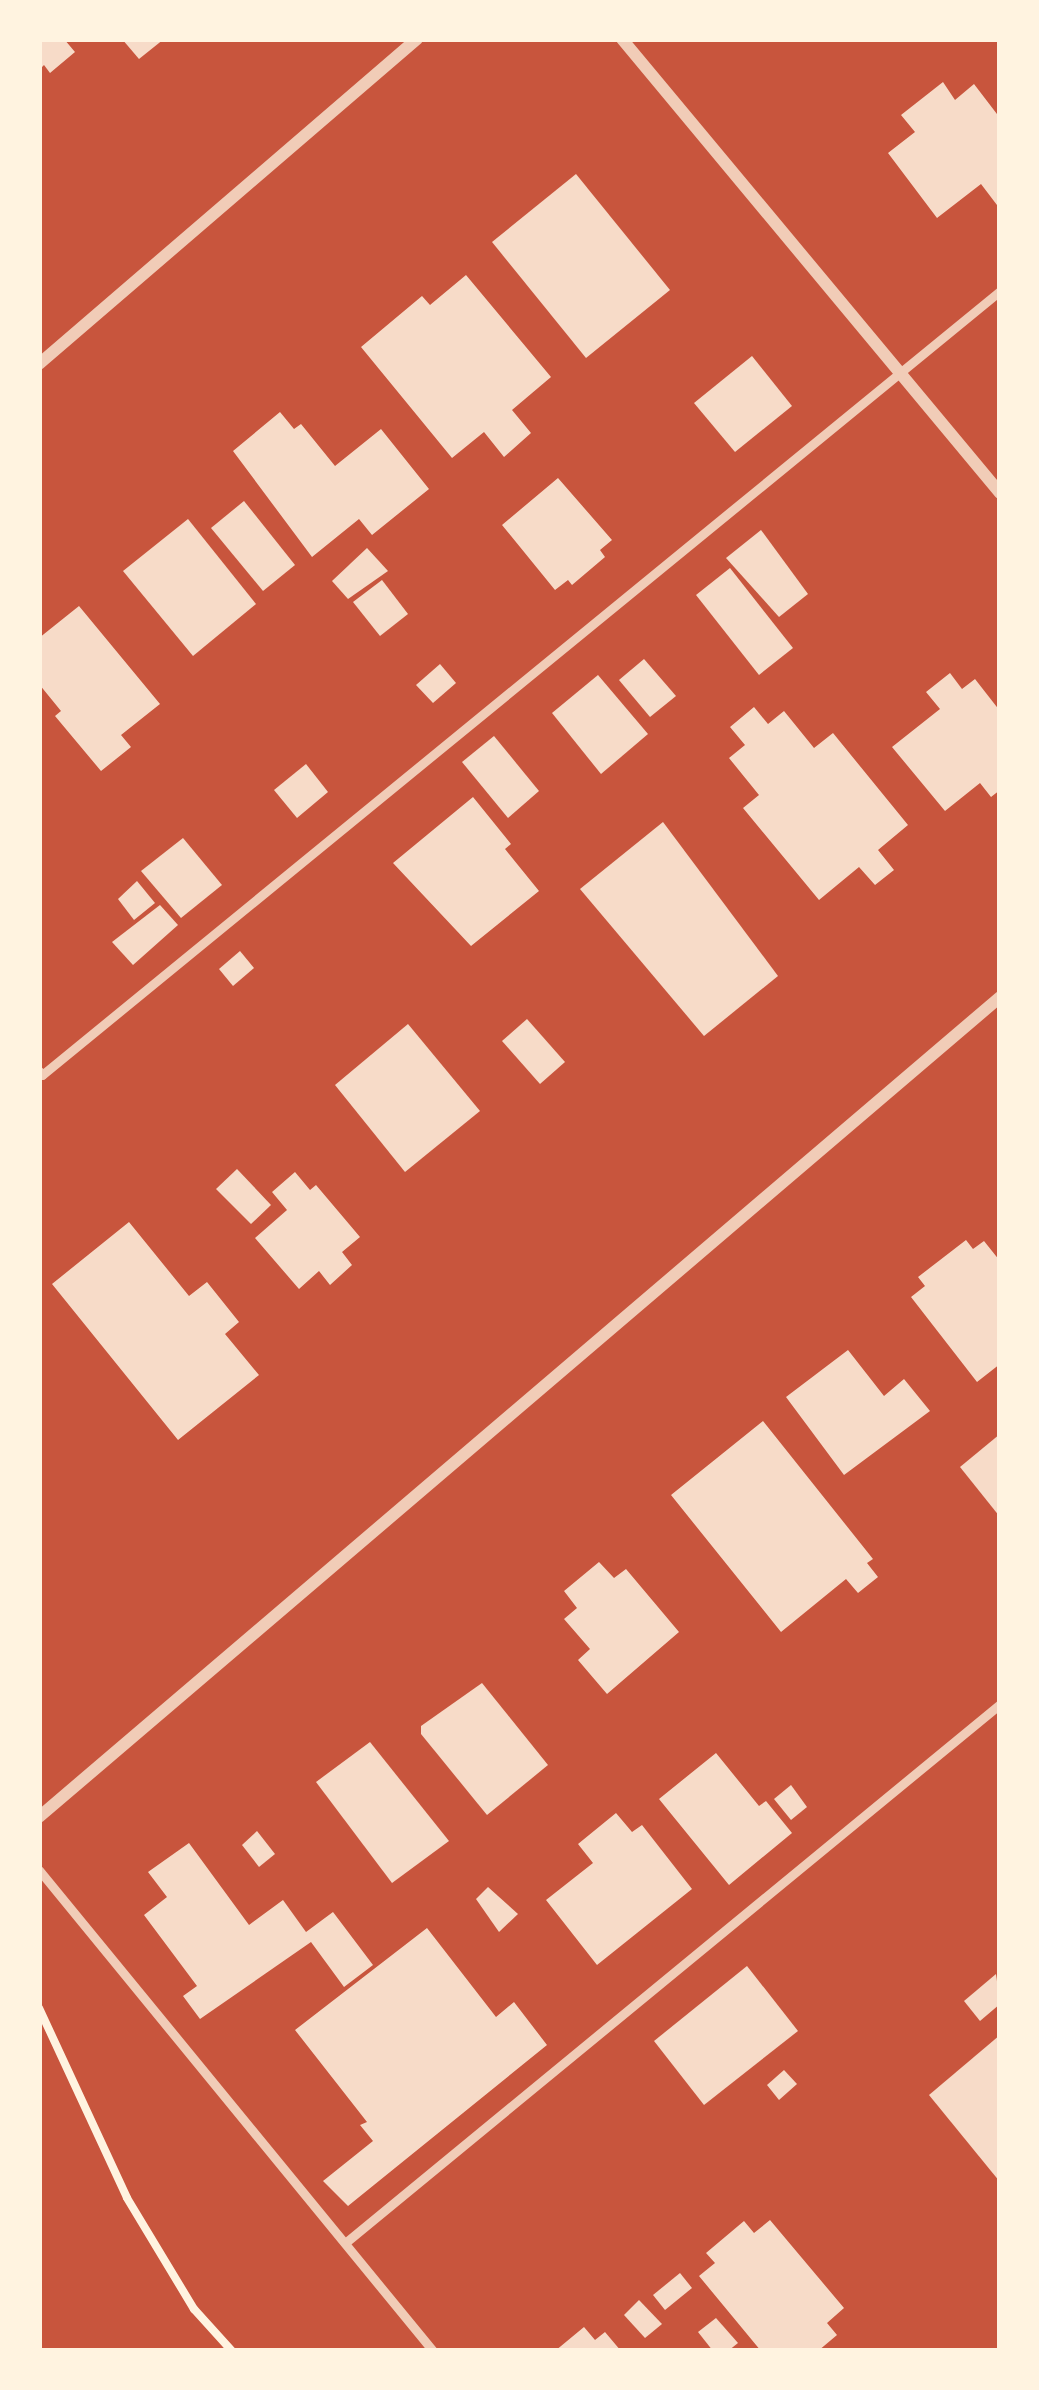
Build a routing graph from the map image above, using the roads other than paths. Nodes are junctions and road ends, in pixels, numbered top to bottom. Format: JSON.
{"nodes":[{"id":1,"x":416,"y":39,"type":"edge"},
{"id":2,"x":622,"y":39,"type":"edge"},
{"id":3,"x":1000,"y":291,"type":"edge"},
{"id":4,"x":39,"y":364,"type":"edge"},
{"id":5,"x":900,"y":373,"type":"junction"},
{"id":6,"x":1000,"y":493,"type":"edge"},
{"id":7,"x":1000,"y":997,"type":"edge"},
{"id":8,"x":39,"y":1071,"type":"edge"},
{"id":9,"x":1000,"y":1705,"type":"edge"},
{"id":10,"x":39,"y":1817,"type":"edge"},
{"id":11,"x":39,"y":1870,"type":"edge"},
{"id":12,"x":345,"y":2243,"type":"junction"},
{"id":13,"x":434,"y":2351,"type":"edge"}],
"edges":[{"from":1,"to":4,"type":"street"},
{"from":2,"to":5,"type":"street"},
{"from":3,"to":5,"type":"lane"},
{"from":5,"to":6,"type":"street"},
{"from":5,"to":8,"type":"lane"},
{"from":7,"to":10,"type":"street"},
{"from":9,"to":12,"type":"lane"},
{"from":11,"to":12,"type":"lane"},
{"from":12,"to":13,"type":"lane"}]}
